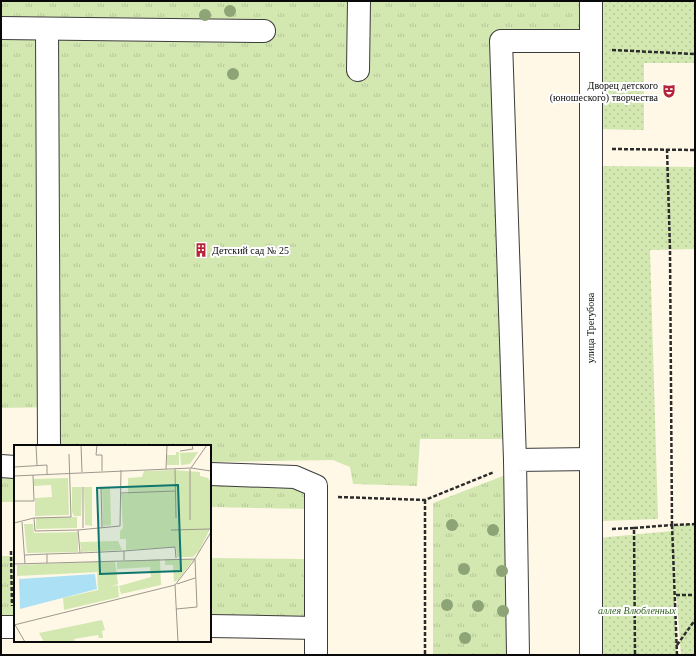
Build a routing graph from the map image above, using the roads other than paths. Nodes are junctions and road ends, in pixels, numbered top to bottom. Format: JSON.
{"nodes":[{"id":1,"x":359,"y":1,"type":"edge"},
{"id":2,"x":591,"y":1,"type":"edge"},
{"id":3,"x":1,"y":28,"type":"edge"},
{"id":4,"x":47,"y":29,"type":"junction"},
{"id":5,"x":264,"y":31,"type":"dead end"},
{"id":6,"x":591,"y":45,"type":"junction"},
{"id":7,"x":358,"y":70,"type":"dead end"},
{"id":8,"x":49,"y":445,"type":"edge"},
{"id":9,"x":591,"y":459,"type":"junction"},
{"id":10,"x":515,"y":461,"type":"junction"},
{"id":11,"x":1,"y":466,"type":"edge"},
{"id":12,"x":14,"y":467,"type":"edge"},
{"id":13,"x":211,"y":474,"type":"edge"},
{"id":14,"x":211,"y":626,"type":"edge"},
{"id":15,"x":316,"y":628,"type":"junction"},
{"id":16,"x":316,"y":655,"type":"edge"},
{"id":17,"x":518,"y":655,"type":"edge"},
{"id":18,"x":591,"y":655,"type":"edge"}],
"edges":[{"from":1,"to":7,"type":"street"},
{"from":2,"to":6,"type":"street","name":"улица Трегубова"},
{"from":3,"to":4,"type":"street"},
{"from":4,"to":5,"type":"street"},
{"from":4,"to":8,"type":"street"},
{"from":6,"to":9,"type":"street","name":"улица Трегубова"},
{"from":6,"to":10,"type":"street"},
{"from":9,"to":10,"type":"street"},
{"from":9,"to":18,"type":"street","name":"улица Трегубова"},
{"from":10,"to":17,"type":"street"},
{"from":11,"to":12,"type":"street"},
{"from":13,"to":15,"type":"street"},
{"from":14,"to":15,"type":"street"},
{"from":15,"to":16,"type":"street"}]}
